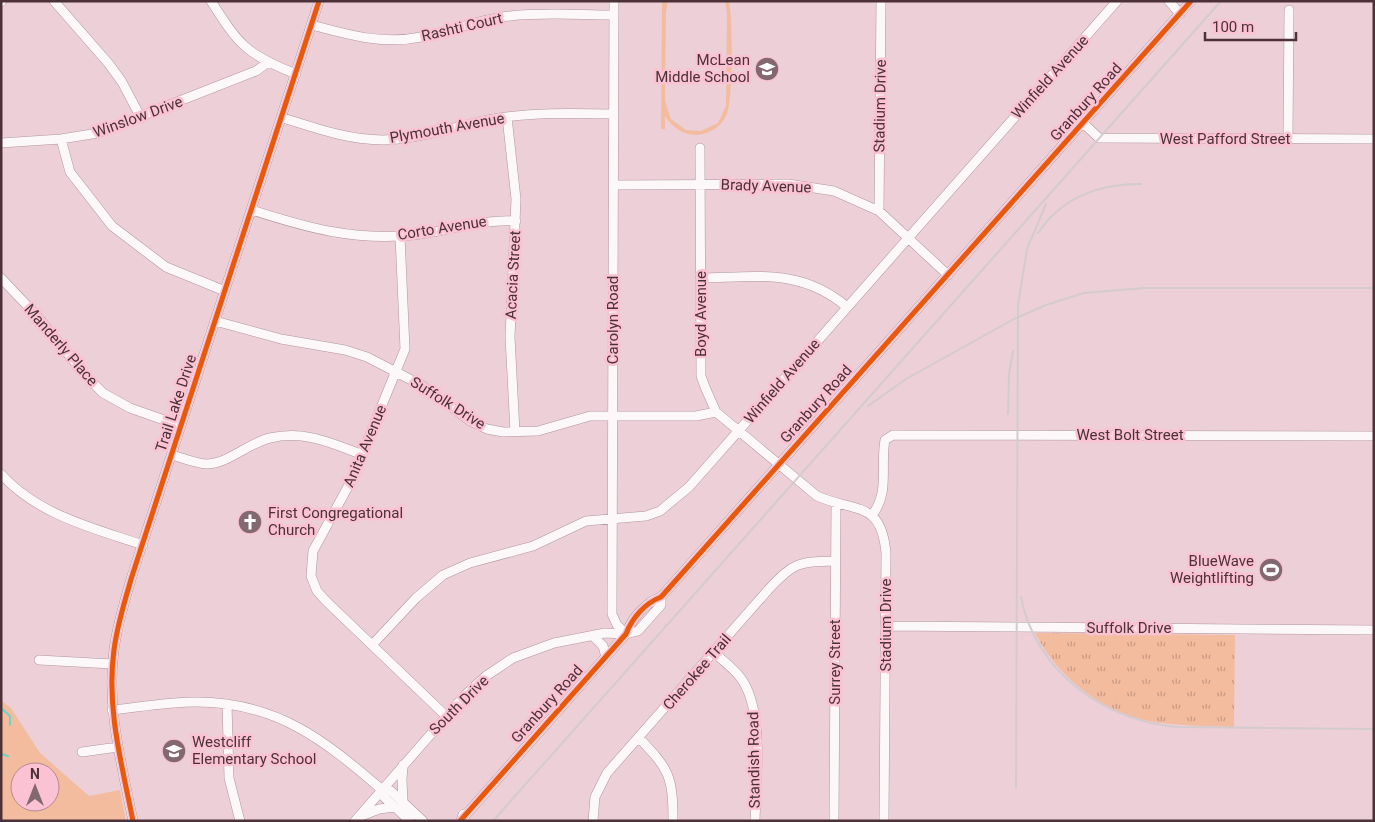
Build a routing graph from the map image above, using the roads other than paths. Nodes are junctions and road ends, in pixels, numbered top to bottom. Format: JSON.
{"nodes":[{"id":1,"x":54,"y":1,"type":"edge"},
{"id":2,"x":211,"y":1,"type":"edge"},
{"id":3,"x":319,"y":1,"type":"edge"},
{"id":4,"x":614,"y":1,"type":"edge"},
{"id":5,"x":881,"y":1,"type":"edge"},
{"id":6,"x":1117,"y":1,"type":"edge"},
{"id":7,"x":1169,"y":1,"type":"edge"},
{"id":8,"x":1191,"y":1,"type":"edge"},
{"id":9,"x":1289,"y":10,"type":"dead end"},
{"id":10,"x":1180,"y":14,"type":"junction"},
{"id":11,"x":614,"y":15,"type":"junction"},
{"id":12,"x":312,"y":25,"type":"junction"},
{"id":13,"x":267,"y":63,"type":"junction"},
{"id":14,"x":296,"y":74,"type":"junction"},
{"id":15,"x":614,"y":114,"type":"junction"},
{"id":16,"x":508,"y":117,"type":"junction"},
{"id":17,"x":140,"y":118,"type":"junction"},
{"id":18,"x":282,"y":118,"type":"junction"},
{"id":19,"x":1083,"y":123,"type":"junction"},
{"id":20,"x":61,"y":139,"type":"junction"},
{"id":21,"x":1288,"y":139,"type":"junction"},
{"id":22,"x":1374,"y":139,"type":"edge"},
{"id":23,"x":1,"y":143,"type":"edge"},
{"id":24,"x":700,"y":148,"type":"dead end"},
{"id":25,"x":700,"y":184,"type":"junction"},
{"id":26,"x":614,"y":185,"type":"junction"},
{"id":27,"x":252,"y":210,"type":"junction"},
{"id":28,"x":879,"y":211,"type":"junction"},
{"id":29,"x":516,"y":221,"type":"junction"},
{"id":30,"x":400,"y":236,"type":"junction"},
{"id":31,"x":908,"y":238,"type":"junction"},
{"id":32,"x":948,"y":275,"type":"junction"},
{"id":33,"x":1,"y":278,"type":"edge"},
{"id":34,"x":702,"y":278,"type":"junction"},
{"id":35,"x":225,"y":291,"type":"junction"},
{"id":36,"x":847,"y":306,"type":"junction"},
{"id":37,"x":215,"y":321,"type":"junction"},
{"id":38,"x":396,"y":371,"type":"junction"},
{"id":39,"x":716,"y":412,"type":"junction"},
{"id":40,"x":612,"y":416,"type":"junction"},
{"id":41,"x":181,"y":426,"type":"junction"},
{"id":42,"x":739,"y":429,"type":"junction"},
{"id":43,"x":515,"y":432,"type":"junction"},
{"id":44,"x":1374,"y":436,"type":"edge"},
{"id":45,"x":172,"y":455,"type":"junction"},
{"id":46,"x":363,"y":455,"type":"junction"},
{"id":47,"x":780,"y":463,"type":"junction"},
{"id":48,"x":1,"y":474,"type":"edge"},
{"id":49,"x":836,"y":504,"type":"junction"},
{"id":50,"x":872,"y":515,"type":"junction"},
{"id":51,"x":611,"y":519,"type":"junction"},
{"id":52,"x":143,"y":545,"type":"junction"},
{"id":53,"x":836,"y":561,"type":"junction"},
{"id":54,"x":885,"y":626,"type":"junction"},
{"id":55,"x":1374,"y":630,"type":"edge"},
{"id":56,"x":626,"y":634,"type":"junction"},
{"id":57,"x":594,"y":637,"type":"junction"},
{"id":58,"x":372,"y":645,"type":"junction"},
{"id":59,"x":715,"y":652,"type":"junction"},
{"id":60,"x":606,"y":657,"type":"junction"},
{"id":61,"x":39,"y":660,"type":"dead end"},
{"id":62,"x":112,"y":664,"type":"junction"},
{"id":63,"x":227,"y":704,"type":"junction"},
{"id":64,"x":112,"y":710,"type":"junction"},
{"id":65,"x":446,"y":716,"type":"junction"},
{"id":66,"x":639,"y":738,"type":"junction"},
{"id":67,"x":118,"y":747,"type":"junction"},
{"id":68,"x":82,"y":752,"type":"dead end"},
{"id":69,"x":403,"y":765,"type":"junction"},
{"id":70,"x":381,"y":789,"type":"junction"},
{"id":71,"x":403,"y":803,"type":"junction"},
{"id":72,"x":395,"y":807,"type":"junction"},
{"id":73,"x":462,"y":819,"type":"edge"},
{"id":74,"x":356,"y":820,"type":"edge"},
{"id":75,"x":133,"y":821,"type":"edge"},
{"id":76,"x":240,"y":821,"type":"edge"},
{"id":77,"x":410,"y":821,"type":"edge"},
{"id":78,"x":423,"y":821,"type":"edge"},
{"id":79,"x":592,"y":821,"type":"edge"},
{"id":80,"x":673,"y":821,"type":"edge"},
{"id":81,"x":755,"y":821,"type":"edge"},
{"id":82,"x":834,"y":821,"type":"edge"},
{"id":83,"x":884,"y":821,"type":"edge"}],
"edges":[{"from":1,"to":17,"type":"street"},
{"from":2,"to":13,"type":"street"},
{"from":3,"to":12,"type":"street","name":"Trail Lake Drive"},
{"from":4,"to":11,"type":"street","name":"Carolyn Road"},
{"from":5,"to":28,"type":"street","name":"Stadium Drive"},
{"from":6,"to":31,"type":"street","name":"Winfield Avenue"},
{"from":7,"to":10,"type":"street"},
{"from":8,"to":10,"type":"street","name":"Granbury Road"},
{"from":9,"to":21,"type":"street"},
{"from":10,"to":19,"type":"street","name":"Granbury Road"},
{"from":11,"to":12,"type":"street","name":"Rashti Court"},
{"from":11,"to":15,"type":"street","name":"Carolyn Road"},
{"from":12,"to":14,"type":"street","name":"Trail Lake Drive"},
{"from":13,"to":14,"type":"street"},
{"from":13,"to":17,"type":"street","name":"Winslow Drive"},
{"from":14,"to":18,"type":"street","name":"Trail Lake Drive"},
{"from":15,"to":16,"type":"street","name":"Plymouth Avenue"},
{"from":15,"to":26,"type":"street","name":"Carolyn Road"},
{"from":16,"to":18,"type":"street","name":"Plymouth Avenue"},
{"from":16,"to":29,"type":"street","name":"Acacia Street"},
{"from":17,"to":20,"type":"street","name":"Winslow Drive"},
{"from":18,"to":27,"type":"street","name":"Trail Lake Drive"},
{"from":19,"to":21,"type":"street","name":"West Pafford Street"},
{"from":19,"to":32,"type":"street","name":"Granbury Road"},
{"from":20,"to":23,"type":"street","name":"Winslow Drive"},
{"from":20,"to":35,"type":"street"},
{"from":21,"to":22,"type":"street","name":"West Pafford Street"},
{"from":24,"to":25,"type":"street","name":"Boyd Avenue"},
{"from":25,"to":26,"type":"street","name":"Brady Avenue"},
{"from":25,"to":28,"type":"street","name":"Brady Avenue"},
{"from":25,"to":34,"type":"street","name":"Boyd Avenue"},
{"from":26,"to":40,"type":"street","name":"Carolyn Road"},
{"from":27,"to":30,"type":"street","name":"Corto Avenue"},
{"from":27,"to":35,"type":"street","name":"Trail Lake Drive"},
{"from":28,"to":31,"type":"street","name":"Brady Avenue"},
{"from":29,"to":30,"type":"street","name":"Corto Avenue"},
{"from":29,"to":43,"type":"street","name":"Acacia Street"},
{"from":30,"to":38,"type":"street","name":"Anita Avenue"},
{"from":31,"to":32,"type":"street","name":"Brady Avenue"},
{"from":31,"to":36,"type":"street","name":"Winfield Avenue"},
{"from":32,"to":47,"type":"street","name":"Granbury Road"},
{"from":33,"to":41,"type":"street","name":"Manderly Place"},
{"from":34,"to":36,"type":"street"},
{"from":34,"to":39,"type":"street","name":"Boyd Avenue"},
{"from":35,"to":37,"type":"street","name":"Trail Lake Drive"},
{"from":36,"to":42,"type":"street","name":"Winfield Avenue"},
{"from":37,"to":38,"type":"street","name":"Suffolk Drive"},
{"from":37,"to":41,"type":"street","name":"Trail Lake Drive"},
{"from":38,"to":43,"type":"street","name":"Suffolk Drive"},
{"from":38,"to":46,"type":"street","name":"Anita Avenue"},
{"from":39,"to":40,"type":"street","name":"Suffolk Drive"},
{"from":39,"to":42,"type":"street"},
{"from":40,"to":43,"type":"street","name":"Suffolk Drive"},
{"from":40,"to":51,"type":"street","name":"Carolyn Road"},
{"from":41,"to":45,"type":"street","name":"Trail Lake Drive"},
{"from":42,"to":47,"type":"street"},
{"from":42,"to":51,"type":"street","name":"Winfield Avenue"},
{"from":44,"to":50,"type":"street","name":"West Bolt Street"},
{"from":45,"to":46,"type":"street"},
{"from":45,"to":52,"type":"street","name":"Trail Lake Drive"},
{"from":46,"to":58,"type":"street","name":"Anita Avenue"},
{"from":47,"to":49,"type":"street"},
{"from":47,"to":56,"type":"street","name":"Granbury Road"},
{"from":48,"to":52,"type":"street"},
{"from":49,"to":50,"type":"street"},
{"from":49,"to":53,"type":"street","name":"Surrey Street"},
{"from":50,"to":54,"type":"street","name":"Stadium Drive"},
{"from":51,"to":56,"type":"street","name":"Carolyn Road"},
{"from":51,"to":58,"type":"street","name":"Winfield Avenue"},
{"from":52,"to":62,"type":"street","name":"Trail Lake Drive"},
{"from":53,"to":59,"type":"street","name":"Cherokee Trail"},
{"from":53,"to":82,"type":"street","name":"Surrey Street"},
{"from":54,"to":55,"type":"street","name":"Suffolk Drive"},
{"from":54,"to":83,"type":"street","name":"Stadium Drive"},
{"from":56,"to":57,"type":"street","name":"South Drive"},
{"from":56,"to":60,"type":"street","name":"Granbury Road"},
{"from":57,"to":60,"type":"street"},
{"from":57,"to":65,"type":"street","name":"South Drive"},
{"from":58,"to":65,"type":"street","name":"Anita Avenue"},
{"from":59,"to":66,"type":"street","name":"Cherokee Trail"},
{"from":59,"to":81,"type":"street","name":"Standish Road"},
{"from":60,"to":73,"type":"street","name":"Granbury Road"},
{"from":61,"to":62,"type":"street"},
{"from":62,"to":64,"type":"street","name":"Trail Lake Drive"},
{"from":63,"to":64,"type":"street"},
{"from":63,"to":70,"type":"street"},
{"from":63,"to":76,"type":"street"},
{"from":64,"to":67,"type":"street","name":"Trail Lake Drive"},
{"from":65,"to":69,"type":"street","name":"South Drive"},
{"from":66,"to":79,"type":"street","name":"Cherokee Trail"},
{"from":66,"to":80,"type":"street"},
{"from":67,"to":68,"type":"street"},
{"from":67,"to":75,"type":"street","name":"Trail Lake Drive"},
{"from":69,"to":70,"type":"street","name":"South Drive"},
{"from":69,"to":71,"type":"street"},
{"from":70,"to":71,"type":"street"},
{"from":70,"to":72,"type":"street"},
{"from":70,"to":74,"type":"street","name":"South Drive"},
{"from":71,"to":78,"type":"street"},
{"from":72,"to":74,"type":"street"},
{"from":72,"to":77,"type":"street"}]}
